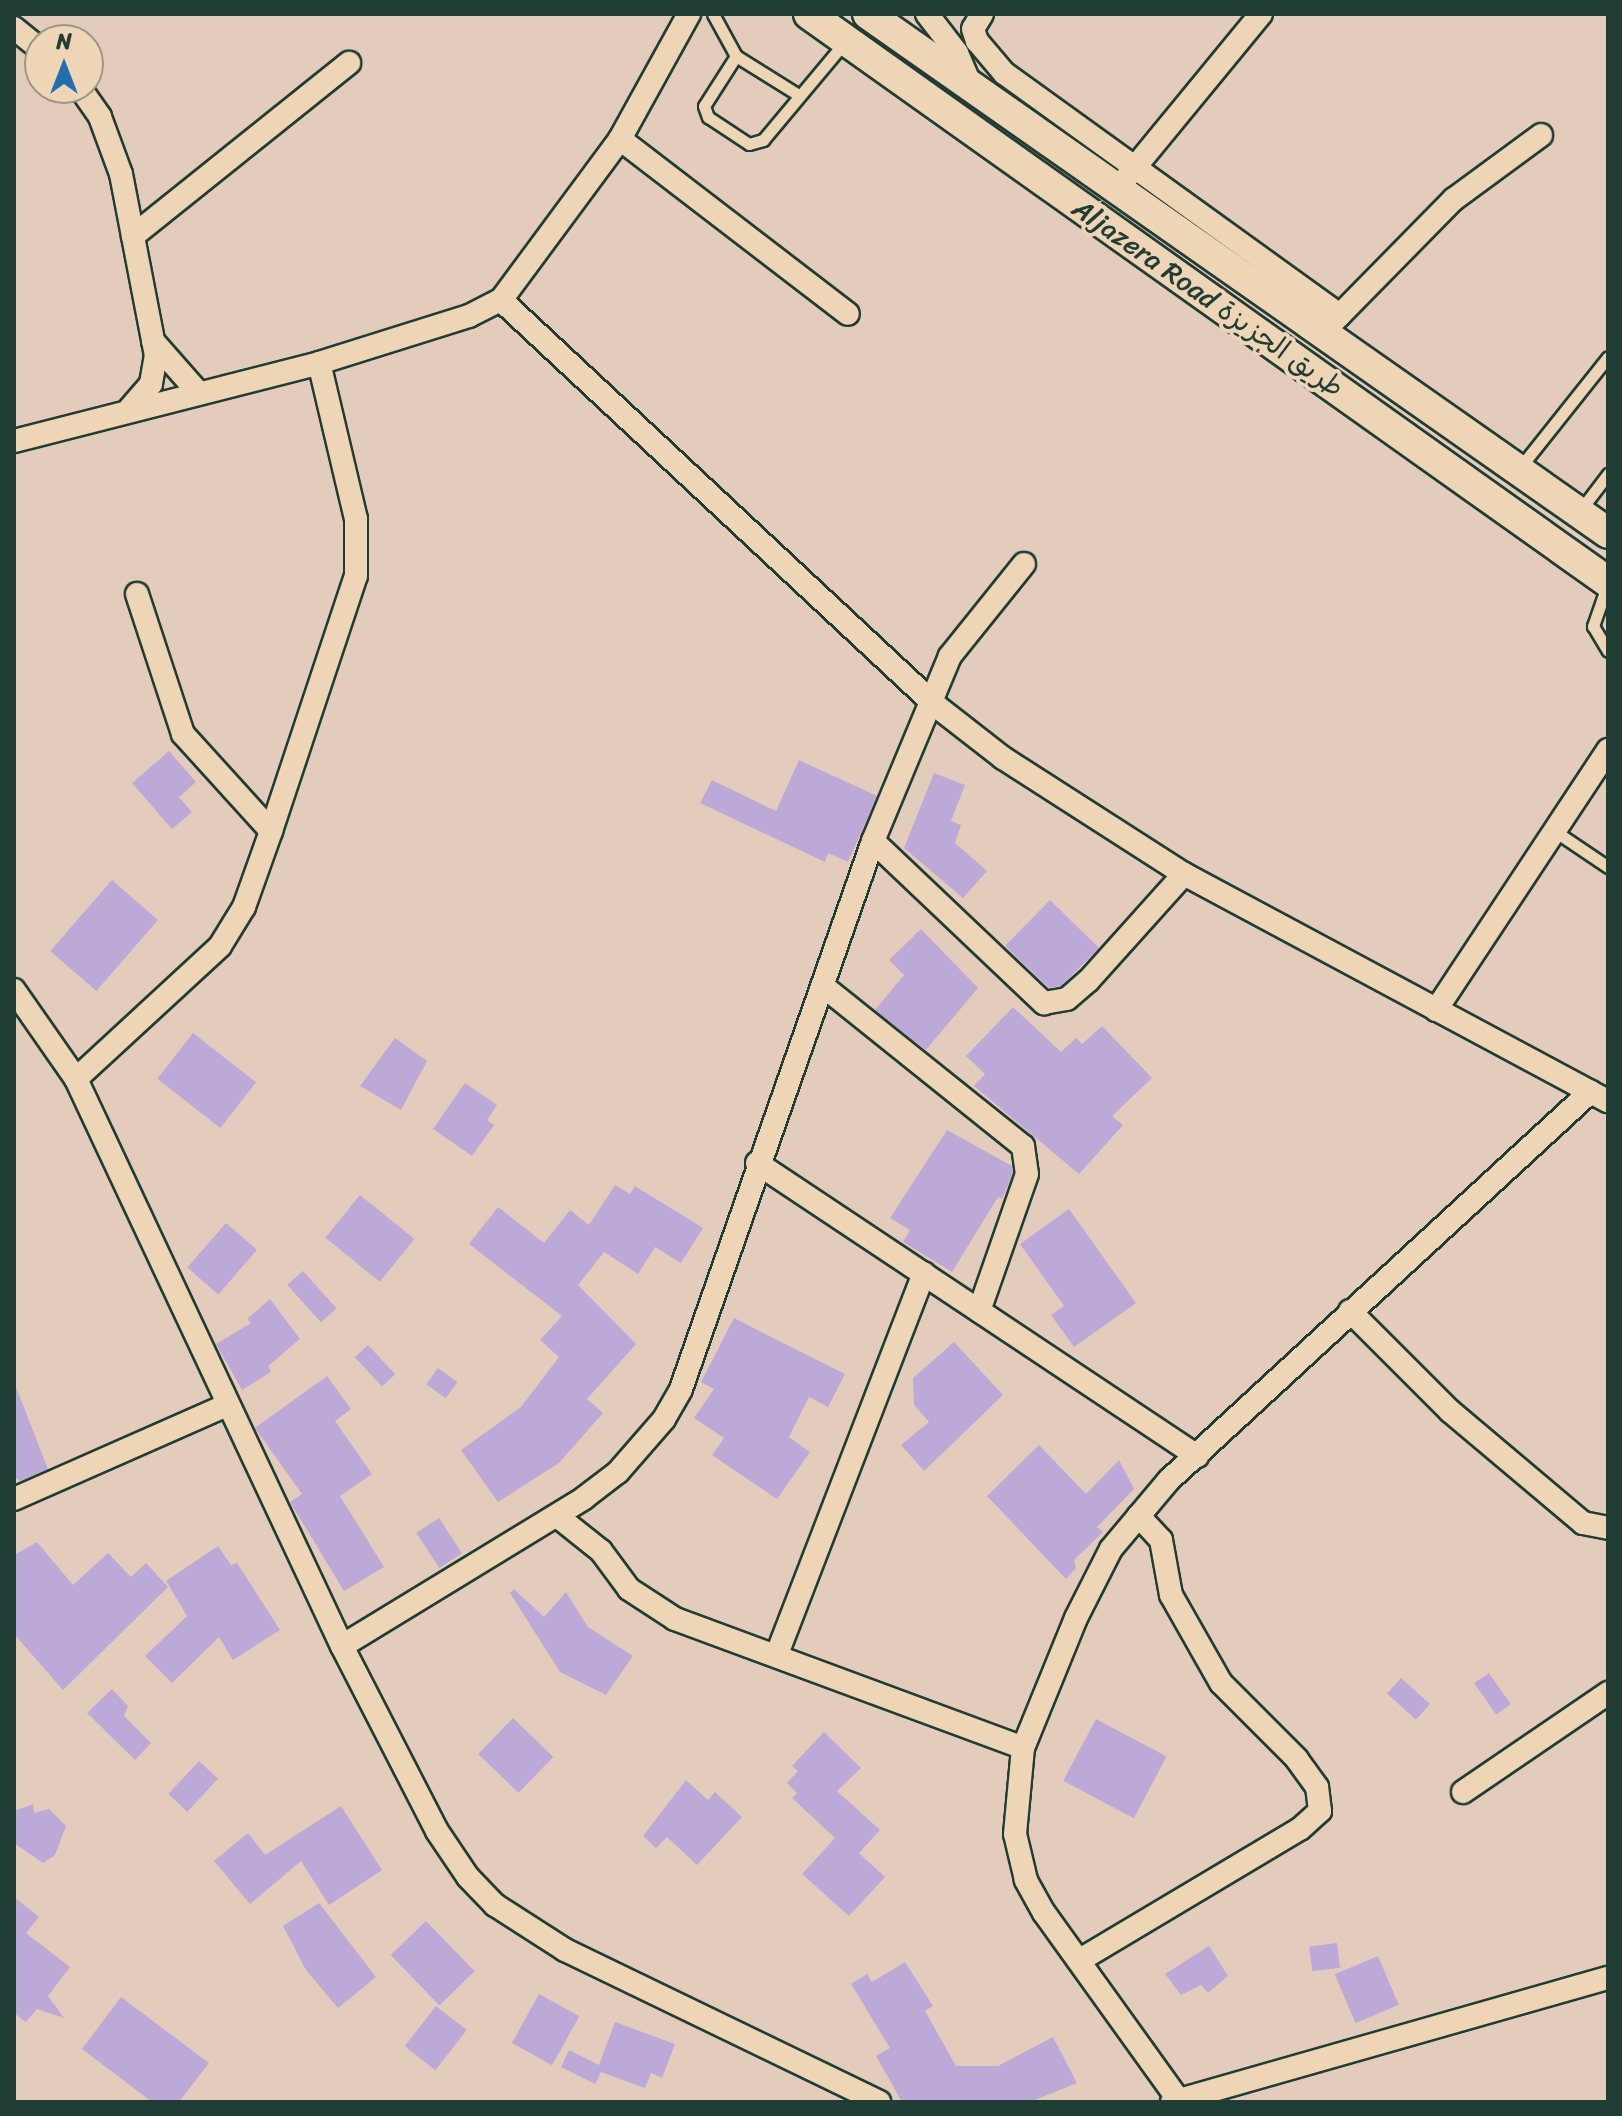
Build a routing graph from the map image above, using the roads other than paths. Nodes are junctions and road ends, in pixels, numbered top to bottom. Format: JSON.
{"nodes":[{"id":1,"x":713,"y":14,"type":"edge"},
{"id":2,"x":809,"y":14,"type":"edge"},
{"id":3,"x":868,"y":14,"type":"edge"},
{"id":4,"x":927,"y":14,"type":"edge"},
{"id":5,"x":982,"y":14,"type":"edge"},
{"id":6,"x":1261,"y":14,"type":"edge"},
{"id":7,"x":692,"y":15,"type":"edge"},
{"id":8,"x":845,"y":42,"type":"junction"},
{"id":9,"x":736,"y":56,"type":"junction"},
{"id":10,"x":349,"y":63,"type":"dead end"},
{"id":11,"x":971,"y":86,"type":"junction"},
{"id":12,"x":797,"y":94,"type":"junction"},
{"id":13,"x":1013,"y":98,"type":"junction"},
{"id":14,"x":91,"y":104,"type":"edge"},
{"id":15,"x":1541,"y":135,"type":"dead end"},
{"id":16,"x":620,"y":139,"type":"junction"},
{"id":17,"x":1126,"y":179,"type":"junction"},
{"id":18,"x":133,"y":236,"type":"junction"},
{"id":19,"x":501,"y":300,"type":"junction"},
{"id":20,"x":848,"y":314,"type":"dead end"},
{"id":21,"x":1331,"y":324,"type":"junction"},
{"id":22,"x":153,"y":341,"type":"junction"},
{"id":23,"x":1608,"y":357,"type":"edge"},
{"id":24,"x":319,"y":363,"type":"junction"},
{"id":25,"x":197,"y":391,"type":"junction"},
{"id":26,"x":130,"y":408,"type":"junction"},
{"id":27,"x":14,"y":441,"type":"edge"},
{"id":28,"x":1518,"y":470,"type":"junction"},
{"id":29,"x":1608,"y":474,"type":"edge"},
{"id":30,"x":1578,"y":512,"type":"junction"},
{"id":31,"x":1608,"y":533,"type":"edge"},
{"id":32,"x":1024,"y":564,"type":"dead end"},
{"id":33,"x":1608,"y":583,"type":"edge"},
{"id":34,"x":137,"y":594,"type":"dead end"},
{"id":35,"x":1608,"y":651,"type":"edge"},
{"id":36,"x":935,"y":705,"type":"junction"},
{"id":37,"x":1608,"y":750,"type":"edge"},
{"id":38,"x":1552,"y":830,"type":"junction"},
{"id":39,"x":271,"y":831,"type":"junction"},
{"id":40,"x":873,"y":841,"type":"junction"},
{"id":41,"x":1608,"y":867,"type":"edge"},
{"id":42,"x":1184,"y":874,"type":"junction"},
{"id":43,"x":823,"y":986,"type":"junction"},
{"id":44,"x":14,"y":990,"type":"edge"},
{"id":45,"x":1436,"y":1010,"type":"junction"},
{"id":46,"x":76,"y":1079,"type":"junction"},
{"id":47,"x":1599,"y":1097,"type":"edge"},
{"id":48,"x":757,"y":1163,"type":"junction"},
{"id":49,"x":924,"y":1273,"type":"junction"},
{"id":50,"x":979,"y":1311,"type":"junction"},
{"id":51,"x":1350,"y":1311,"type":"junction"},
{"id":52,"x":225,"y":1406,"type":"junction"},
{"id":53,"x":1197,"y":1456,"type":"junction"},
{"id":54,"x":14,"y":1499,"type":"edge"},
{"id":55,"x":557,"y":1516,"type":"junction"},
{"id":56,"x":1139,"y":1516,"type":"junction"},
{"id":57,"x":1608,"y":1528,"type":"edge"},
{"id":58,"x":342,"y":1646,"type":"junction"},
{"id":59,"x":777,"y":1654,"type":"junction"},
{"id":60,"x":1608,"y":1693,"type":"edge"},
{"id":61,"x":1023,"y":1748,"type":"junction"},
{"id":62,"x":1463,"y":1792,"type":"dead end"},
{"id":63,"x":1080,"y":1960,"type":"junction"},
{"id":64,"x":1608,"y":1978,"type":"edge"},
{"id":65,"x":879,"y":2102,"type":"edge"},
{"id":66,"x":1177,"y":2102,"type":"edge"}],
"edges":[{"from":1,"to":9,"type":"lane"},
{"from":2,"to":8,"type":"main road","name":"Aljazera Road طريق الجزيزة"},
{"from":3,"to":11,"type":"main road","name":"Aljazera Road طريق الجزيزة"},
{"from":4,"to":11,"type":"street"},
{"from":5,"to":13,"type":"street"},
{"from":6,"to":17,"type":"street"},
{"from":7,"to":16,"type":"street"},
{"from":8,"to":12,"type":"lane"},
{"from":8,"to":33,"type":"main road","name":"Aljazera Road طريق الجزيزة"},
{"from":9,"to":12,"type":"lane"},
{"from":9,"to":12,"type":"lane"},
{"from":10,"to":18,"type":"street"},
{"from":11,"to":13,"type":"main road","name":"Aljazera Road طريق الجزيزة"},
{"from":13,"to":17,"type":"main road","name":"Aljazera Road طريق الجزيزة"},
{"from":14,"to":18,"type":"street"},
{"from":15,"to":21,"type":"street"},
{"from":16,"to":19,"type":"street"},
{"from":16,"to":20,"type":"street"},
{"from":17,"to":21,"type":"main road","name":"Aljazera Road طريق الجزيزة"},
{"from":18,"to":22,"type":"street"},
{"from":19,"to":24,"type":"street"},
{"from":19,"to":36,"type":"street"},
{"from":21,"to":28,"type":"main road","name":"Aljazera Road طريق الجزيزة"},
{"from":22,"to":25,"type":"street"},
{"from":22,"to":26,"type":"street"},
{"from":23,"to":28,"type":"lane"},
{"from":24,"to":25,"type":"street"},
{"from":24,"to":39,"type":"street"},
{"from":25,"to":26,"type":"street"},
{"from":26,"to":27,"type":"street"},
{"from":28,"to":30,"type":"main road","name":"Aljazera Road طريق الجزيزة"},
{"from":29,"to":30,"type":"lane"},
{"from":30,"to":31,"type":"main road","name":"Aljazera Road طريق الجزيزة"},
{"from":32,"to":36,"type":"street"},
{"from":33,"to":35,"type":"lane"},
{"from":34,"to":39,"type":"street"},
{"from":36,"to":40,"type":"street"},
{"from":36,"to":42,"type":"street"},
{"from":37,"to":38,"type":"street"},
{"from":38,"to":41,"type":"lane"},
{"from":38,"to":45,"type":"street"},
{"from":39,"to":46,"type":"street"},
{"from":40,"to":42,"type":"street"},
{"from":40,"to":43,"type":"street"},
{"from":42,"to":45,"type":"street"},
{"from":43,"to":48,"type":"street"},
{"from":43,"to":50,"type":"street"},
{"from":44,"to":46,"type":"street"},
{"from":45,"to":47,"type":"street"},
{"from":46,"to":52,"type":"street"},
{"from":47,"to":51,"type":"street"},
{"from":48,"to":49,"type":"street"},
{"from":48,"to":55,"type":"street"},
{"from":49,"to":50,"type":"street"},
{"from":49,"to":59,"type":"street"},
{"from":50,"to":53,"type":"street"},
{"from":51,"to":53,"type":"street"},
{"from":51,"to":57,"type":"street"},
{"from":52,"to":54,"type":"street"},
{"from":52,"to":58,"type":"street"},
{"from":53,"to":56,"type":"street"},
{"from":55,"to":58,"type":"street"},
{"from":55,"to":59,"type":"street"},
{"from":56,"to":61,"type":"street"},
{"from":56,"to":63,"type":"street"},
{"from":58,"to":65,"type":"street"},
{"from":59,"to":61,"type":"street"},
{"from":60,"to":62,"type":"street"},
{"from":61,"to":63,"type":"street"},
{"from":63,"to":66,"type":"street"},
{"from":64,"to":66,"type":"street"}]}
